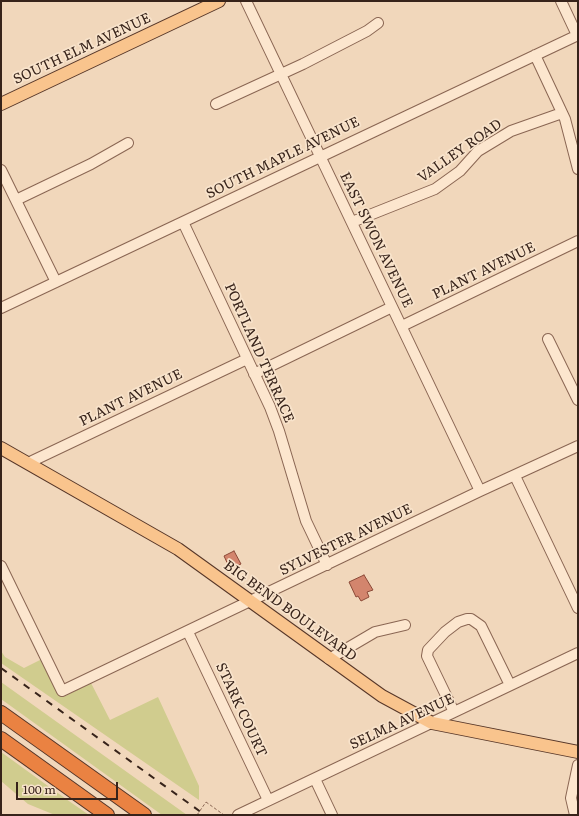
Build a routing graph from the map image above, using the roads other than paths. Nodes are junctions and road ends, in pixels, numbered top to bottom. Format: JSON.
{"nodes":[{"id":1,"x":219,"y":1,"type":"edge"},
{"id":2,"x":246,"y":1,"type":"edge"},
{"id":3,"x":561,"y":1,"type":"edge"},
{"id":4,"x":378,"y":23,"type":"dead end"},
{"id":5,"x":577,"y":35,"type":"edge"},
{"id":6,"x":535,"y":55,"type":"junction"},
{"id":7,"x":280,"y":73,"type":"junction"},
{"id":8,"x":1,"y":104,"type":"edge"},
{"id":9,"x":216,"y":104,"type":"dead end"},
{"id":10,"x":562,"y":113,"type":"junction"},
{"id":11,"x":128,"y":143,"type":"dead end"},
{"id":12,"x":320,"y":156,"type":"junction"},
{"id":13,"x":578,"y":169,"type":"edge"},
{"id":14,"x":1,"y":170,"type":"edge"},
{"id":15,"x":16,"y":200,"type":"junction"},
{"id":16,"x":183,"y":222,"type":"junction"},
{"id":17,"x":352,"y":222,"type":"junction"},
{"id":18,"x":578,"y":241,"type":"edge"},
{"id":19,"x":56,"y":282,"type":"junction"},
{"id":20,"x":392,"y":307,"type":"junction"},
{"id":21,"x":1,"y":308,"type":"edge"},
{"id":22,"x":402,"y":326,"type":"junction"},
{"id":23,"x":548,"y":338,"type":"dead end"},
{"id":24,"x":247,"y":359,"type":"junction"},
{"id":25,"x":254,"y":374,"type":"junction"},
{"id":26,"x":578,"y":400,"type":"edge"},
{"id":27,"x":578,"y":446,"type":"edge"},
{"id":28,"x":1,"y":448,"type":"edge"},
{"id":29,"x":28,"y":464,"type":"junction"},
{"id":30,"x":515,"y":476,"type":"junction"},
{"id":31,"x":480,"y":491,"type":"junction"},
{"id":32,"x":1,"y":566,"type":"edge"},
{"id":33,"x":327,"y":566,"type":"junction"},
{"id":34,"x":251,"y":602,"type":"junction"},
{"id":35,"x":578,"y":608,"type":"edge"},
{"id":36,"x":405,"y":625,"type":"dead end"},
{"id":37,"x":188,"y":632,"type":"junction"},
{"id":38,"x":578,"y":653,"type":"edge"},
{"id":39,"x":329,"y":658,"type":"junction"},
{"id":40,"x":510,"y":685,"type":"junction"},
{"id":41,"x":454,"y":712,"type":"junction"},
{"id":42,"x":1,"y":713,"type":"edge"},
{"id":43,"x":432,"y":723,"type":"junction"},
{"id":44,"x":1,"y":739,"type":"edge"},
{"id":45,"x":578,"y":752,"type":"edge"},
{"id":46,"x":578,"y":765,"type":"edge"},
{"id":47,"x":315,"y":779,"type":"junction"},
{"id":48,"x":268,"y":800,"type":"junction"},
{"id":49,"x":107,"y":815,"type":"edge"},
{"id":50,"x":144,"y":815,"type":"edge"},
{"id":51,"x":238,"y":815,"type":"edge"},
{"id":52,"x":332,"y":815,"type":"edge"},
{"id":53,"x":575,"y":815,"type":"edge"}],
"edges":[{"from":1,"to":8,"type":"main road","name":"SOUTH ELM AVENUE"},
{"from":2,"to":7,"type":"street","name":"EAST SWON AVENUE"},
{"from":3,"to":5,"type":"street"},
{"from":4,"to":7,"type":"street"},
{"from":5,"to":6,"type":"street","name":"SOUTH MAPLE AVENUE"},
{"from":6,"to":10,"type":"street"},
{"from":6,"to":12,"type":"street","name":"SOUTH MAPLE AVENUE"},
{"from":7,"to":9,"type":"street"},
{"from":7,"to":12,"type":"street","name":"EAST SWON AVENUE"},
{"from":10,"to":13,"type":"street"},
{"from":10,"to":17,"type":"street","name":"VALLEY ROAD"},
{"from":11,"to":15,"type":"street"},
{"from":12,"to":16,"type":"street","name":"SOUTH MAPLE AVENUE"},
{"from":12,"to":17,"type":"street","name":"EAST SWON AVENUE"},
{"from":14,"to":15,"type":"street"},
{"from":15,"to":19,"type":"street"},
{"from":16,"to":19,"type":"street","name":"SOUTH MAPLE AVENUE"},
{"from":16,"to":24,"type":"street","name":"PORTLAND TERRACE"},
{"from":17,"to":20,"type":"street","name":"EAST SWON AVENUE"},
{"from":18,"to":22,"type":"street","name":"PLANT AVENUE"},
{"from":19,"to":21,"type":"street","name":"SOUTH MAPLE AVENUE"},
{"from":20,"to":22,"type":"street","name":"EAST SWON AVENUE"},
{"from":20,"to":25,"type":"street"},
{"from":22,"to":31,"type":"street","name":"EAST SWON AVENUE"},
{"from":23,"to":26,"type":"street"},
{"from":24,"to":25,"type":"street","name":"PORTLAND TERRACE"},
{"from":24,"to":29,"type":"street","name":"PLANT AVENUE"},
{"from":25,"to":33,"type":"street","name":"PORTLAND TERRACE"},
{"from":27,"to":30,"type":"street","name":"SYLVESTER AVENUE"},
{"from":28,"to":29,"type":"main road","name":"BIG BEND BOULEVARD"},
{"from":29,"to":34,"type":"main road","name":"BIG BEND BOULEVARD"},
{"from":30,"to":31,"type":"street","name":"SYLVESTER AVENUE"},
{"from":30,"to":35,"type":"street"},
{"from":31,"to":33,"type":"street","name":"SYLVESTER AVENUE"},
{"from":32,"to":37,"type":"street","name":"SYLVESTER AVENUE"},
{"from":33,"to":34,"type":"street","name":"SYLVESTER AVENUE"},
{"from":34,"to":37,"type":"street","name":"SYLVESTER AVENUE"},
{"from":34,"to":39,"type":"main road","name":"BIG BEND BOULEVARD"},
{"from":36,"to":39,"type":"street"},
{"from":37,"to":48,"type":"street","name":"STARK COURT"},
{"from":38,"to":40,"type":"street","name":"SELMA AVENUE"},
{"from":39,"to":43,"type":"main road","name":"BIG BEND BOULEVARD"},
{"from":40,"to":41,"type":"street","name":"SELMA AVENUE"},
{"from":40,"to":41,"type":"street"},
{"from":41,"to":43,"type":"street","name":"SELMA AVENUE"},
{"from":42,"to":50,"type":"highway"},
{"from":43,"to":45,"type":"main road","name":"BIG BEND BOULEVARD"},
{"from":43,"to":47,"type":"street","name":"SELMA AVENUE"},
{"from":44,"to":49,"type":"highway"},
{"from":46,"to":53,"type":"street"},
{"from":47,"to":48,"type":"street","name":"SELMA AVENUE"},
{"from":47,"to":52,"type":"street"},
{"from":48,"to":51,"type":"street","name":"SELMA AVENUE"}]}
